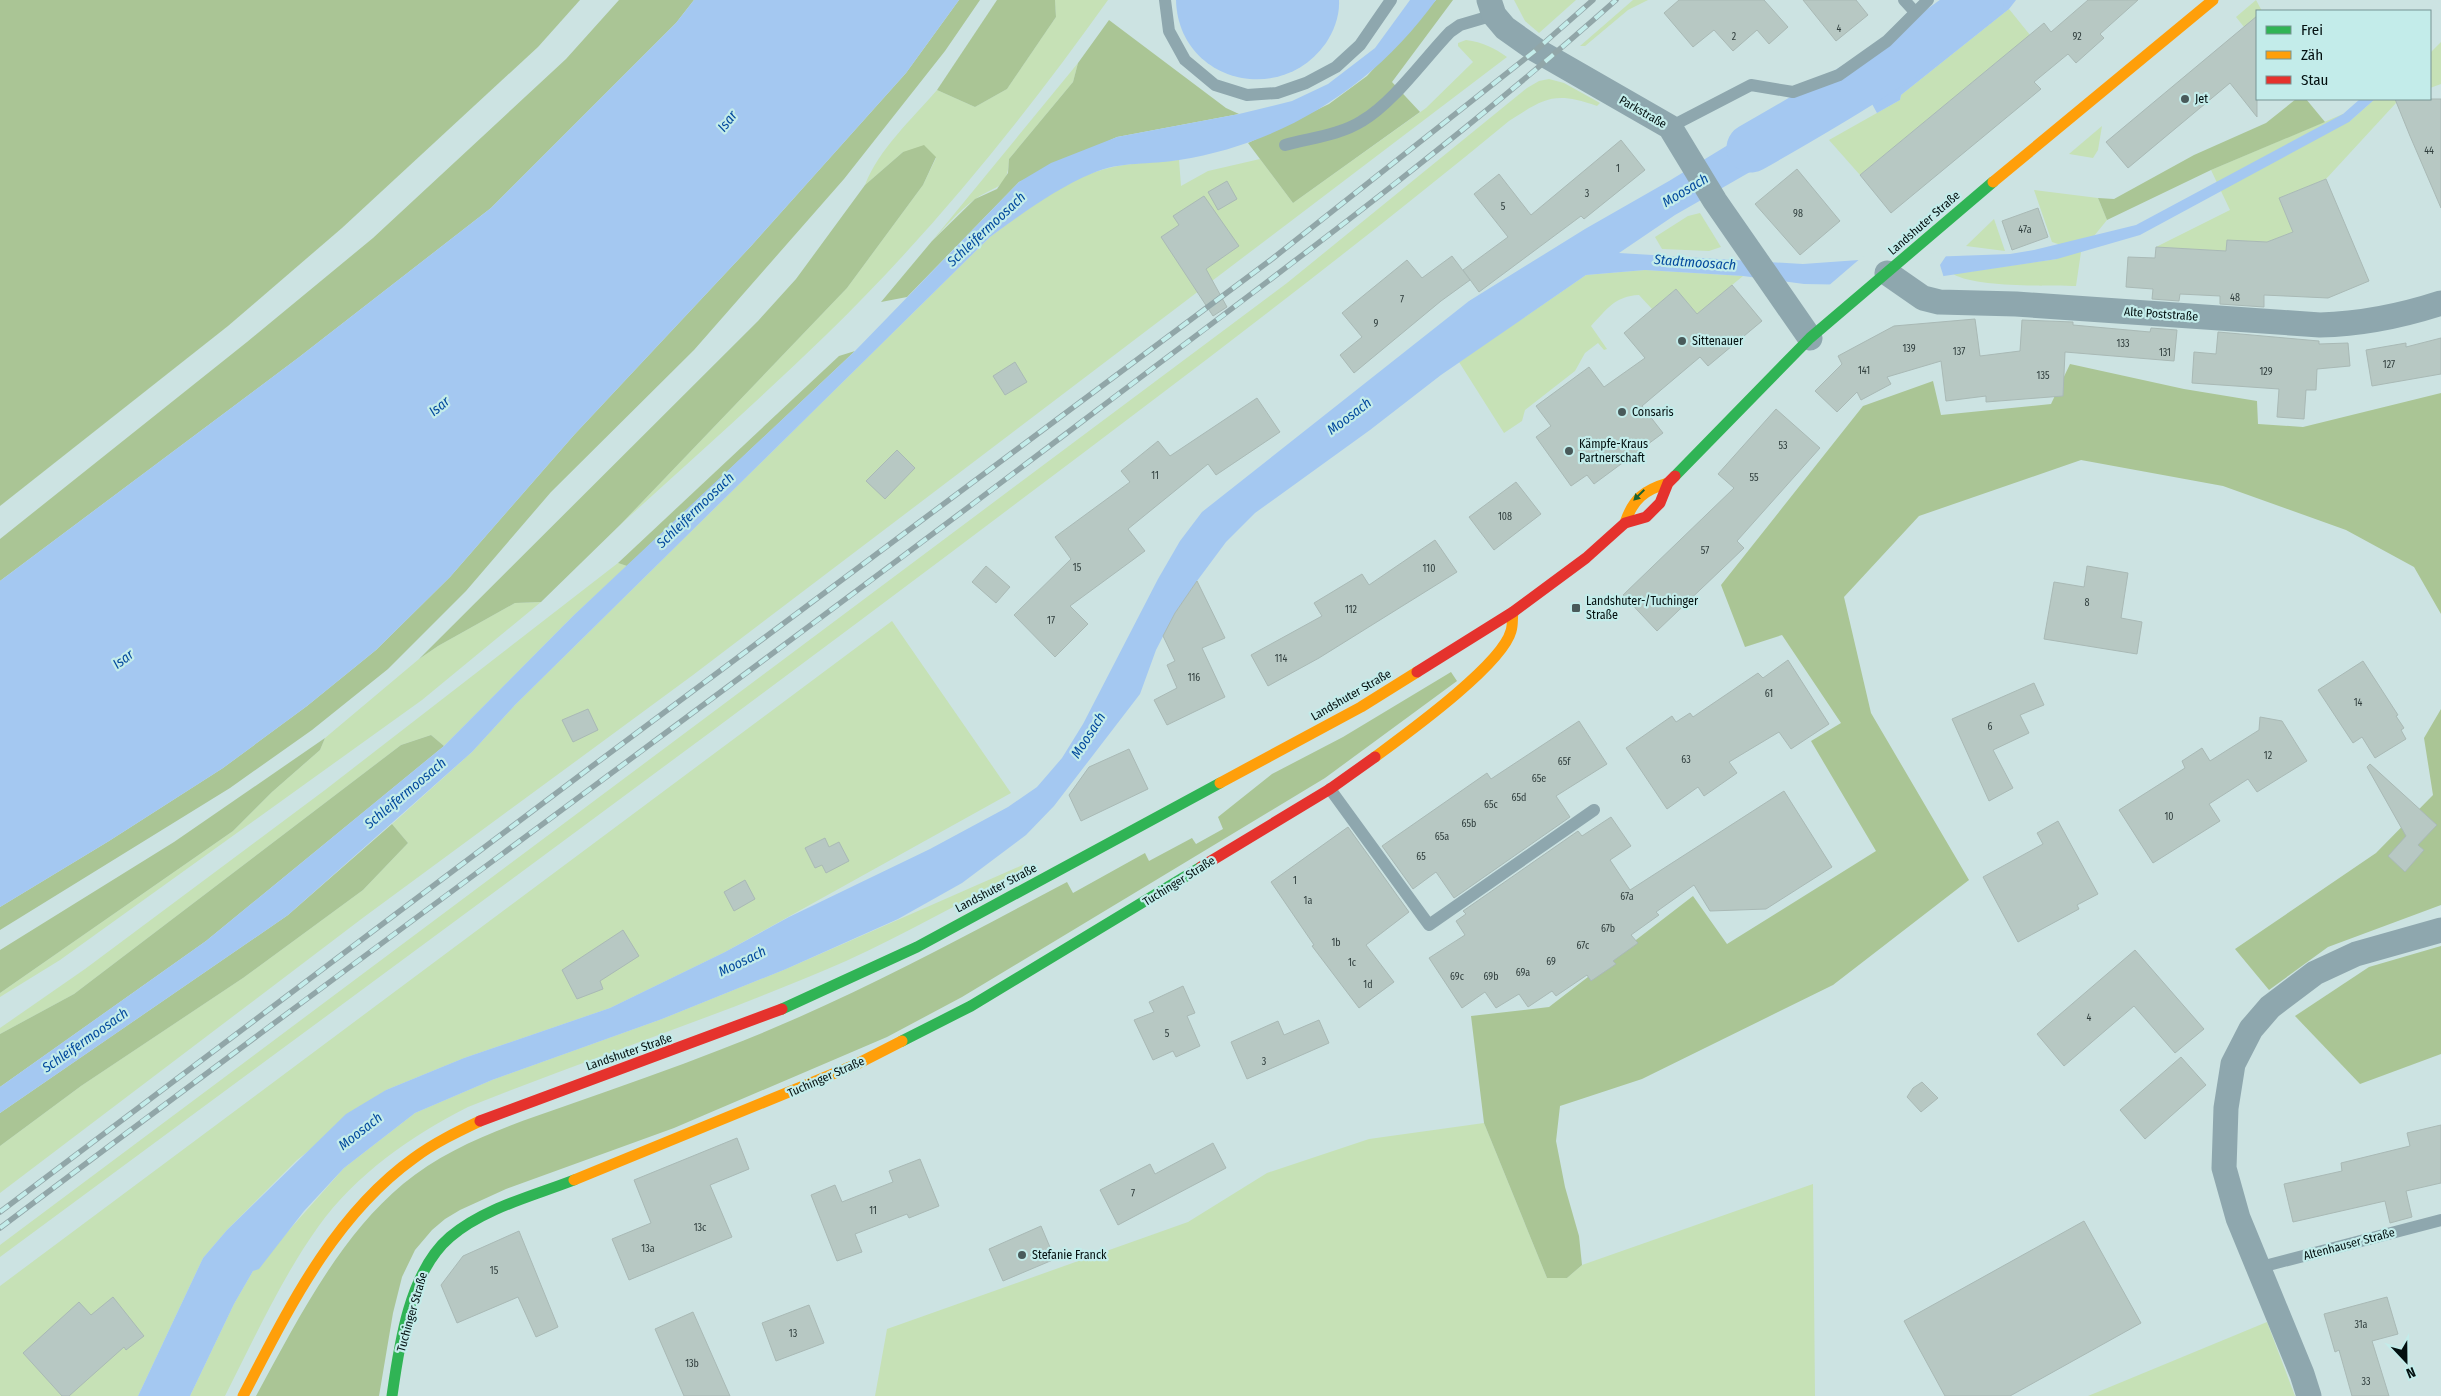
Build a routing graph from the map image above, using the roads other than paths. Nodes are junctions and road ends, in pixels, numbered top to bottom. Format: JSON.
{"nodes":[{"id":1,"x":1165,"y":0,"type":"edge"},
{"id":2,"x":1391,"y":0,"type":"edge"},
{"id":3,"x":1904,"y":0,"type":"edge"},
{"id":4,"x":1928,"y":0,"type":"edge"},
{"id":5,"x":2213,"y":0,"type":"edge"},
{"id":6,"x":1491,"y":8,"type":"edge"},
{"id":7,"x":1915,"y":12,"type":"junction"},
{"id":8,"x":1670,"y":126,"type":"junction"},
{"id":9,"x":1285,"y":145,"type":"dead end"},
{"id":10,"x":1887,"y":273,"type":"junction"},
{"id":11,"x":2441,"y":303,"type":"edge"},
{"id":12,"x":1810,"y":338,"type":"junction"},
{"id":13,"x":1668,"y":483,"type":"junction"},
{"id":14,"x":1625,"y":523,"type":"junction"},
{"id":15,"x":1513,"y":612,"type":"junction"},
{"id":16,"x":1330,"y":789,"type":"junction"},
{"id":17,"x":1594,"y":810,"type":"dead end"},
{"id":18,"x":2441,"y":930,"type":"edge"},
{"id":19,"x":2441,"y":1220,"type":"edge"},
{"id":20,"x":2257,"y":1268,"type":"junction"},
{"id":21,"x":243,"y":1396,"type":"edge"},
{"id":22,"x":392,"y":1396,"type":"edge"},
{"id":23,"x":2309,"y":1396,"type":"edge"}],
"edges":[{"from":1,"to":2,"type":"lane"},
{"from":3,"to":7,"type":"lane"},
{"from":4,"to":7,"type":"lane"},
{"from":5,"to":10,"type":"main road","name":"Landshuter Straße"},
{"from":6,"to":8,"type":"street","name":"Parkstraße"},
{"from":6,"to":9,"type":"lane"},
{"from":7,"to":8,"type":"lane"},
{"from":8,"to":12,"type":"street","name":"Parkstraße"},
{"from":10,"to":11,"type":"street","name":"Alte Poststraße"},
{"from":10,"to":12,"type":"main road","name":"Landshuter Straße"},
{"from":12,"to":13,"type":"main road","name":"Landshuter Straße"},
{"from":13,"to":14,"type":"main road","name":"Landshuter Straße"},
{"from":13,"to":14,"type":"main road","name":"Landshuter Straße","one_way":true},
{"from":14,"to":15,"type":"main road","name":"Landshuter Straße"},
{"from":15,"to":16,"type":"main road","name":"Tuchinger Straße"},
{"from":15,"to":21,"type":"main road","name":"Landshuter Straße"},
{"from":16,"to":17,"type":"lane"},
{"from":16,"to":22,"type":"main road","name":"Tuchinger Straße"},
{"from":18,"to":20,"type":"street"},
{"from":19,"to":20,"type":"lane","name":"Altenhauser Straße"},
{"from":20,"to":23,"type":"street"}]}
